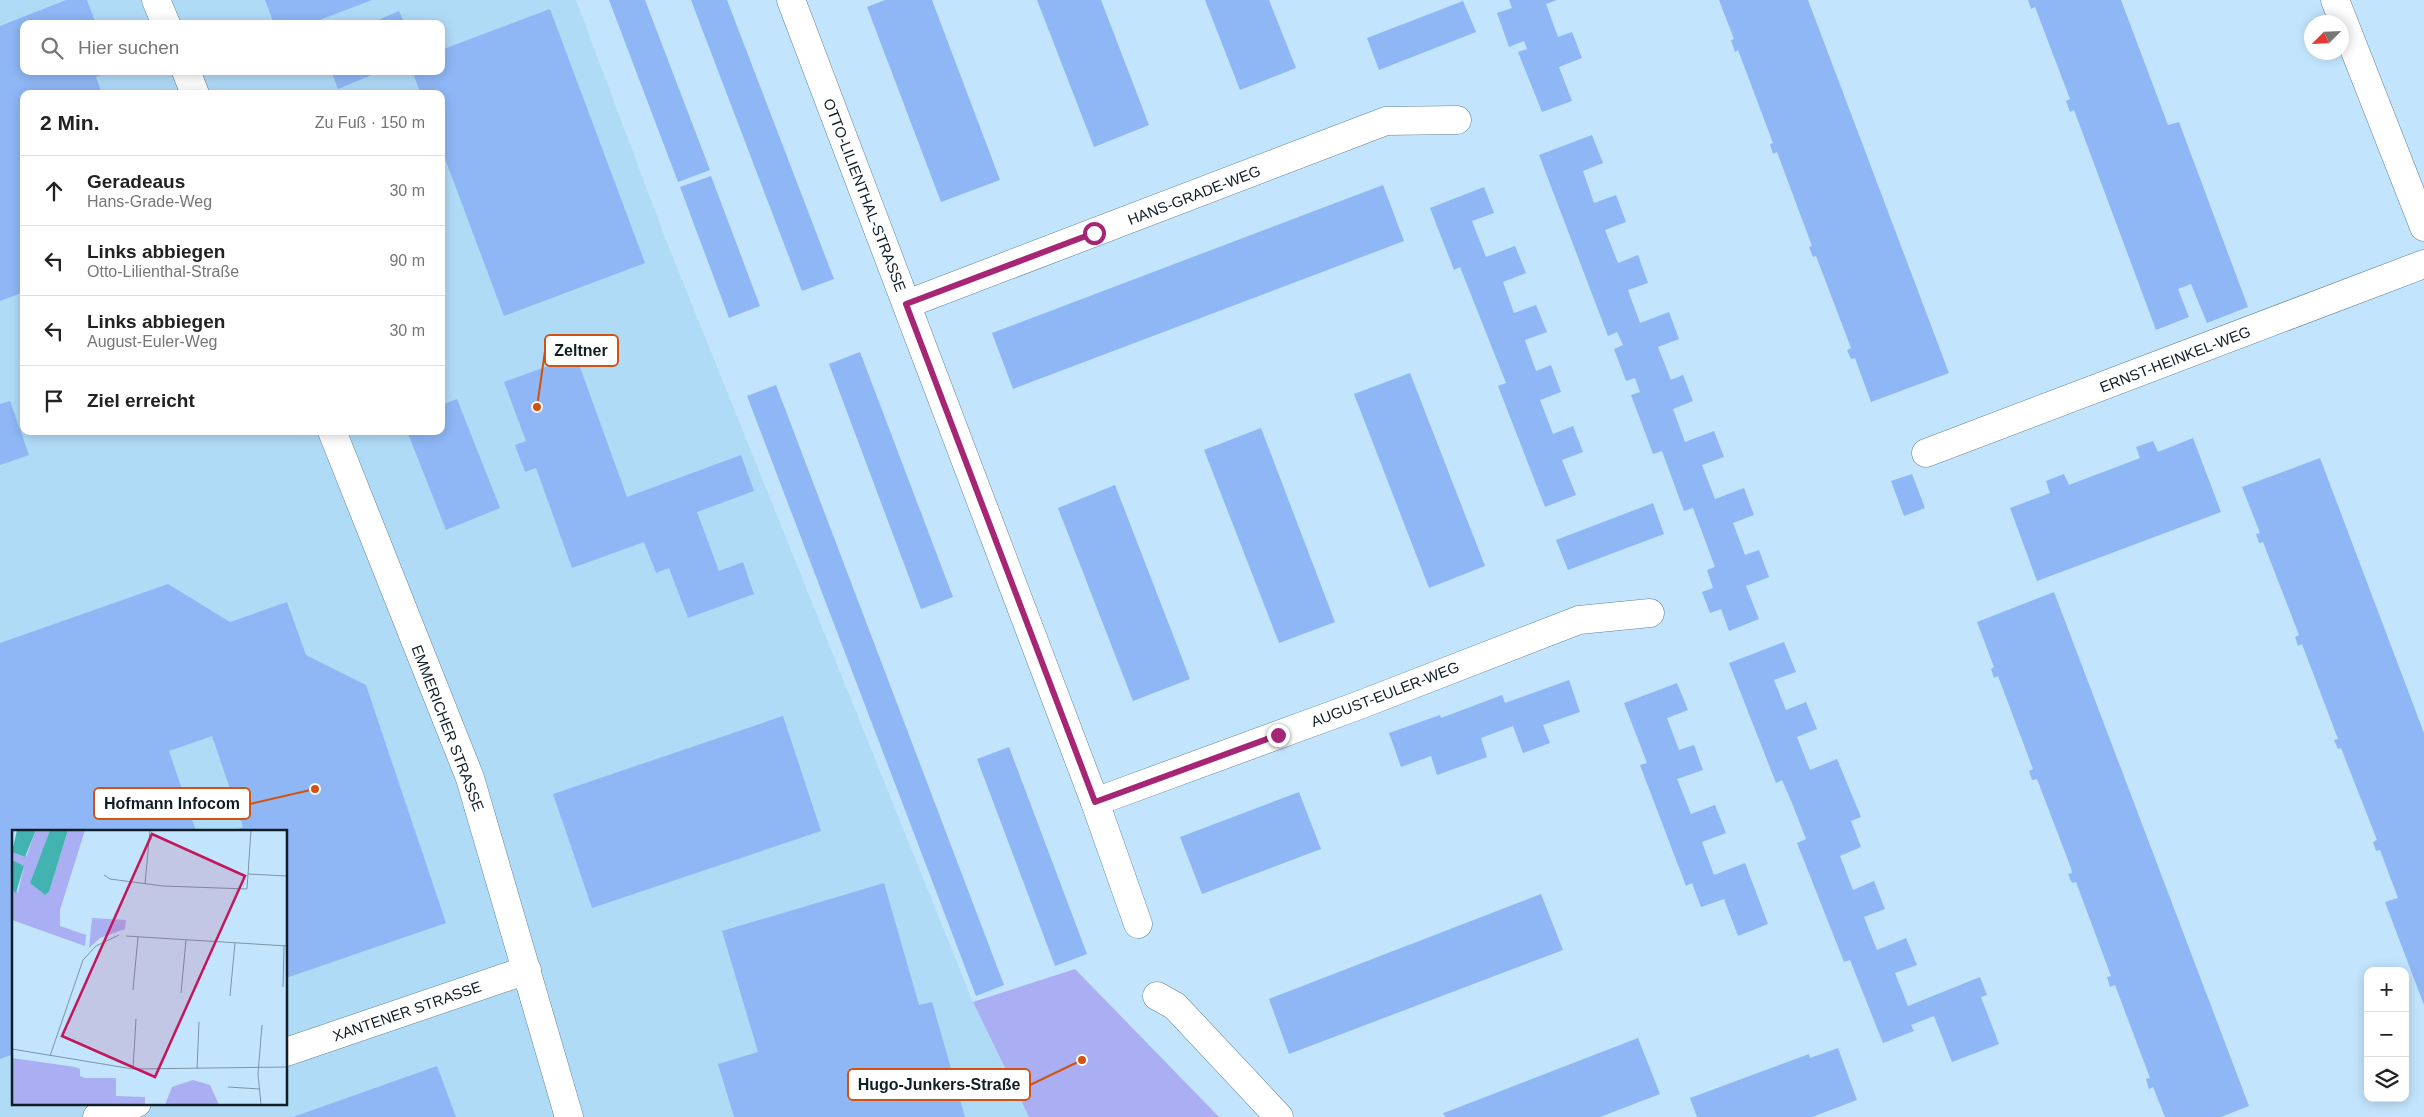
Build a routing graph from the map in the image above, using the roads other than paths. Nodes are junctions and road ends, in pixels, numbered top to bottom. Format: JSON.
{"nodes":[{"id":1,"x":156,"y":0,"type":"edge"},
{"id":2,"x":791,"y":0,"type":"edge"},
{"id":3,"x":2335,"y":0,"type":"edge"},
{"id":4,"x":164,"y":20,"type":"edge"},
{"id":5,"x":188,"y":75,"type":"edge"},
{"id":6,"x":193,"y":90,"type":"edge"},
{"id":7,"x":1458,"y":120,"type":"dead end"},
{"id":8,"x":2424,"y":227,"type":"edge"},
{"id":9,"x":2424,"y":264,"type":"edge"},
{"id":10,"x":906,"y":304,"type":"junction"},
{"id":11,"x":334,"y":435,"type":"edge"},
{"id":12,"x":1926,"y":453,"type":"dead end"},
{"id":13,"x":1650,"y":613,"type":"dead end"},
{"id":14,"x":1095,"y":802,"type":"junction"},
{"id":15,"x":1138,"y":924,"type":"dead end"},
{"id":16,"x":527,"y":970,"type":"junction"},
{"id":17,"x":1157,"y":996,"type":"dead end"},
{"id":18,"x":288,"y":1051,"type":"edge"},
{"id":19,"x":134,"y":1104,"type":"edge"},
{"id":20,"x":97,"y":1117,"type":"edge"},
{"id":21,"x":570,"y":1117,"type":"edge"},
{"id":22,"x":1279,"y":1117,"type":"edge"}],
"edges":[{"from":1,"to":4,"type":"street"},
{"from":2,"to":10,"type":"street","name":"OTTO-LILIENTHAL-STRASSE"},
{"from":3,"to":8,"type":"street"},
{"from":5,"to":6,"type":"street"},
{"from":7,"to":10,"type":"street","name":"HANS-GRADE-WEG"},
{"from":9,"to":12,"type":"street","name":"ERNST-HEINKEL-WEG"},
{"from":10,"to":14,"type":"street","name":"OTTO-LILIENTHAL-STRASSE"},
{"from":11,"to":16,"type":"street","name":"EMMERICHER STRASSE"},
{"from":13,"to":14,"type":"street","name":"AUGUST-EULER-WEG"},
{"from":14,"to":15,"type":"street","name":"OTTO-LILIENTHAL-STRASSE"},
{"from":16,"to":18,"type":"street","name":"XANTENER STRASSE"},
{"from":16,"to":21,"type":"street","name":"EMMERICHER STRASSE"},
{"from":17,"to":22,"type":"street"},
{"from":19,"to":20,"type":"street"}]}
